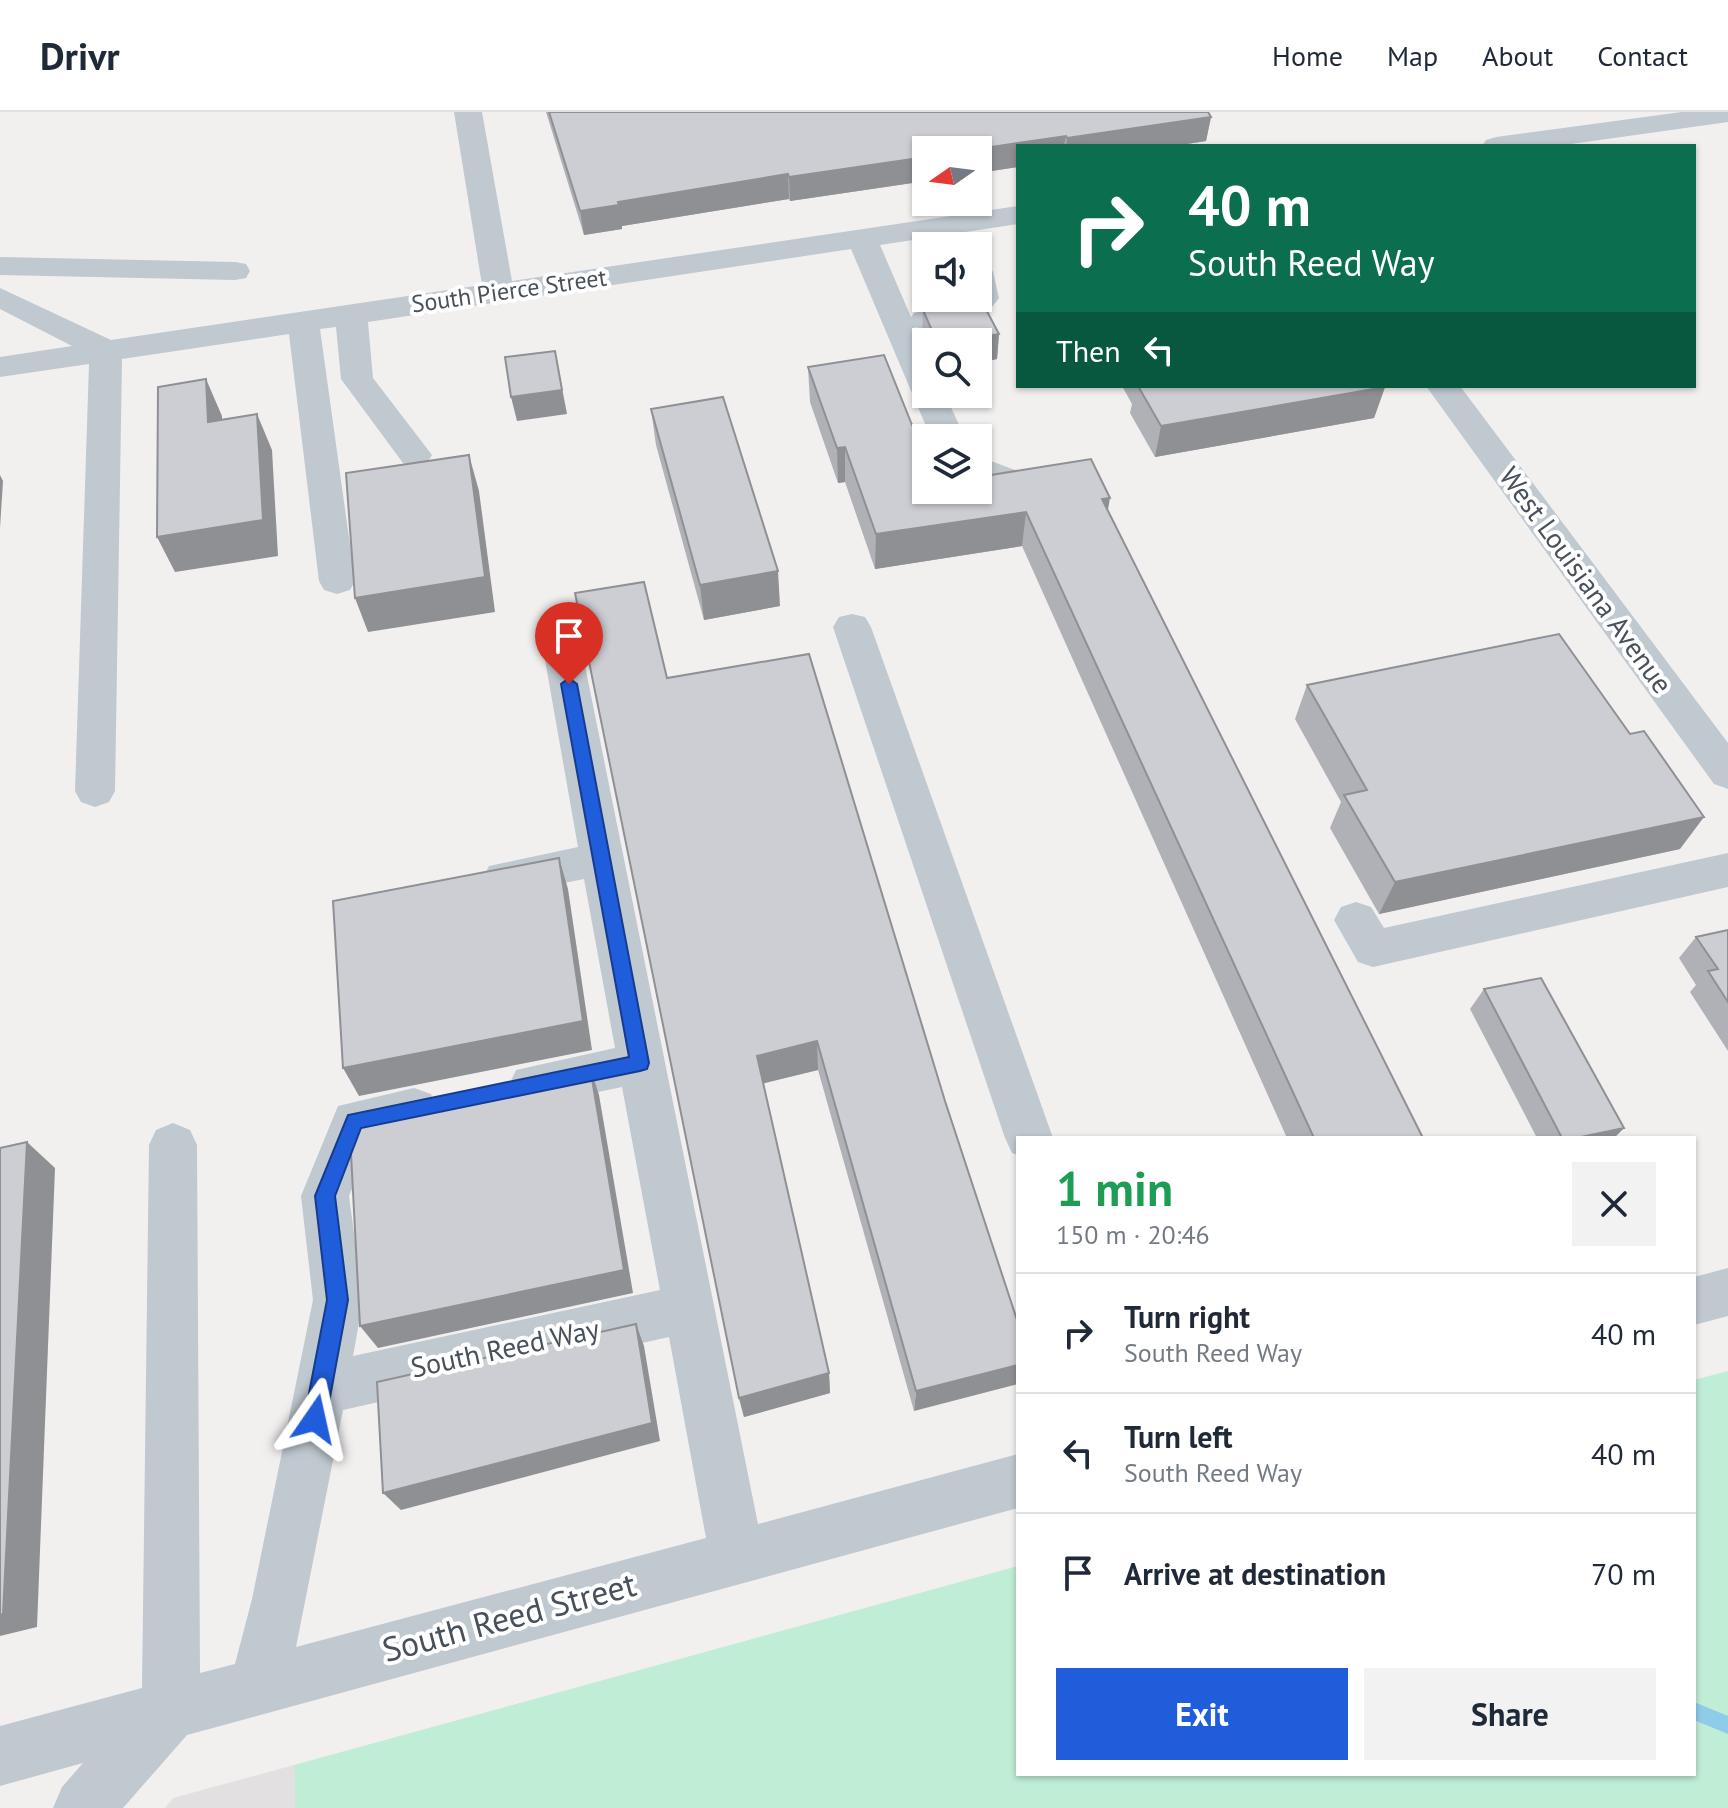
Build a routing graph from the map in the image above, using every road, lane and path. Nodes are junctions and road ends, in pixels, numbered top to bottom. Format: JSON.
{"nodes":[{"id":1,"x":468,"y":112,"type":"edge"},
{"id":2,"x":1728,"y":114,"type":"edge"},
{"id":3,"x":1510,"y":144,"type":"edge"},
{"id":4,"x":1016,"y":216,"type":"edge"},
{"id":5,"x":971,"y":232,"type":"edge"},
{"id":6,"x":912,"y":237,"type":"edge"},
{"id":7,"x":862,"y":239,"type":"junction"},
{"id":8,"x":0,"y":266,"type":"edge"},
{"id":9,"x":235,"y":271,"type":"dead end"},
{"id":10,"x":499,"y":293,"type":"junction"},
{"id":11,"x":0,"y":297,"type":"edge"},
{"id":12,"x":967,"y":312,"type":"edge"},
{"id":13,"x":351,"y":315,"type":"junction"},
{"id":14,"x":895,"y":318,"type":"junction"},
{"id":15,"x":303,"y":322,"type":"junction"},
{"id":16,"x":106,"y":351,"type":"junction"},
{"id":17,"x":912,"y":357,"type":"edge"},
{"id":18,"x":0,"y":367,"type":"edge"},
{"id":19,"x":1444,"y":388,"type":"edge"},
{"id":20,"x":415,"y":455,"type":"dead end"},
{"id":21,"x":992,"y":473,"type":"edge"},
{"id":22,"x":1050,"y":486,"type":"edge"},
{"id":23,"x":337,"y":581,"type":"dead end"},
{"id":24,"x":558,"y":626,"type":"dead end"},
{"id":25,"x":852,"y":627,"type":"dead end"},
{"id":26,"x":1728,"y":773,"type":"edge"},
{"id":27,"x":95,"y":791,"type":"dead end"},
{"id":28,"x":601,"y":859,"type":"junction"},
{"id":29,"x":1728,"y":870,"type":"edge"},
{"id":30,"x":463,"y":885,"type":"edge"},
{"id":31,"x":1356,"y":920,"type":"dead end"},
{"id":32,"x":640,"y":1063,"type":"junction"},
{"id":33,"x":1028,"y":1136,"type":"edge"},
{"id":34,"x":173,"y":1145,"type":"dead end"},
{"id":35,"x":1728,"y":1292,"type":"edge"},
{"id":36,"x":1696,"y":1300,"type":"edge"},
{"id":37,"x":689,"y":1308,"type":"junction"},
{"id":38,"x":321,"y":1389,"type":"junction"},
{"id":39,"x":1016,"y":1482,"type":"edge"},
{"id":40,"x":737,"y":1556,"type":"junction"},
{"id":41,"x":258,"y":1685,"type":"junction"},
{"id":42,"x":171,"y":1709,"type":"junction"},
{"id":43,"x":0,"y":1756,"type":"edge"},
{"id":44,"x":83,"y":1808,"type":"edge"}],
"edges":[{"from":1,"to":10,"type":"street"},
{"from":2,"to":3,"type":"street"},
{"from":4,"to":5,"type":"street","name":"South Pierce Street"},
{"from":6,"to":7,"type":"street","name":"South Pierce Street"},
{"from":7,"to":10,"type":"street","name":"South Pierce Street"},
{"from":7,"to":14,"type":"street"},
{"from":8,"to":9,"type":"street"},
{"from":10,"to":13,"type":"street","name":"South Pierce Street"},
{"from":11,"to":16,"type":"street"},
{"from":12,"to":14,"type":"street"},
{"from":13,"to":15,"type":"street","name":"South Pierce Street"},
{"from":13,"to":20,"type":"street"},
{"from":14,"to":17,"type":"street"},
{"from":15,"to":16,"type":"street","name":"South Pierce Street"},
{"from":15,"to":23,"type":"street"},
{"from":16,"to":18,"type":"street","name":"South Pierce Street"},
{"from":16,"to":27,"type":"street"},
{"from":19,"to":26,"type":"street","name":"West Louisiana Avenue"},
{"from":21,"to":22,"type":"street"},
{"from":24,"to":28,"type":"street"},
{"from":25,"to":33,"type":"street"},
{"from":28,"to":30,"type":"street"},
{"from":28,"to":32,"type":"street"},
{"from":29,"to":31,"type":"street"},
{"from":32,"to":37,"type":"street"},
{"from":32,"to":38,"type":"street"},
{"from":34,"to":42,"type":"street"},
{"from":35,"to":36,"type":"street"},
{"from":37,"to":38,"type":"street","name":"South Reed Way"},
{"from":37,"to":40,"type":"street"},
{"from":38,"to":41,"type":"street"},
{"from":39,"to":40,"type":"street","name":"South Reed Street"},
{"from":40,"to":41,"type":"street","name":"South Reed Street"},
{"from":41,"to":42,"type":"street","name":"South Reed Street"},
{"from":42,"to":43,"type":"street","name":"South Reed Street"},
{"from":42,"to":44,"type":"street"}]}
